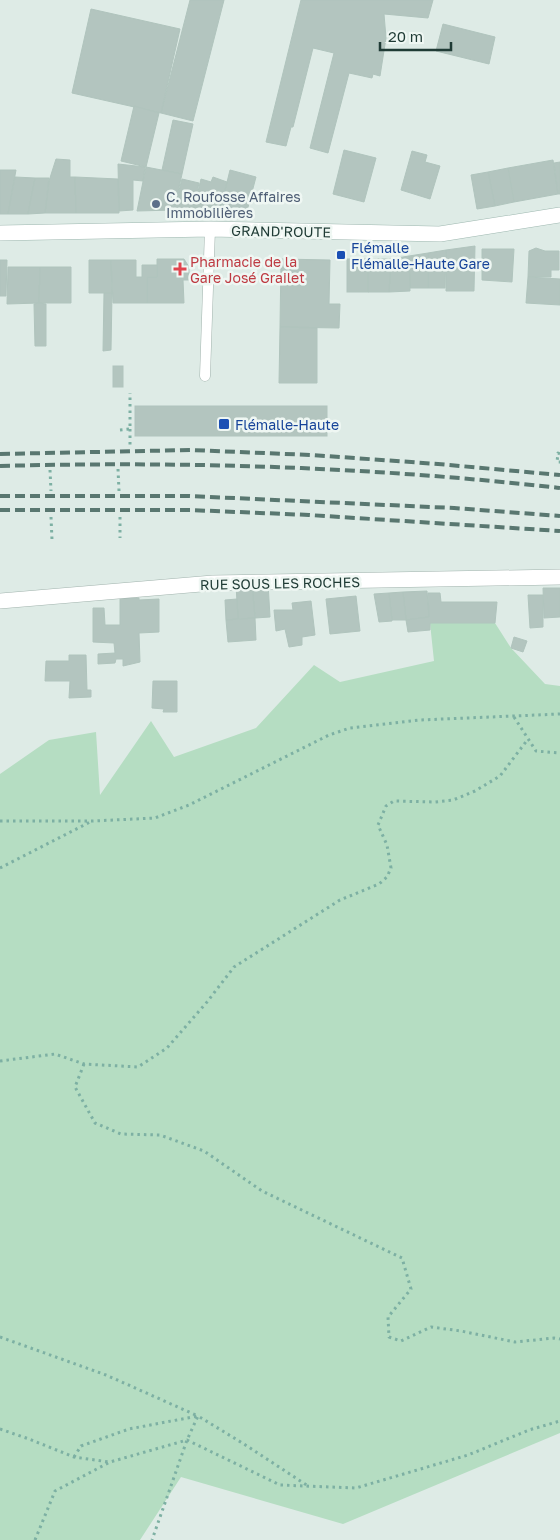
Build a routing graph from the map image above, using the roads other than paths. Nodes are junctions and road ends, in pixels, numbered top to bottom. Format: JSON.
{"nodes":[{"id":1,"x":560,"y":214,"type":"edge"},
{"id":2,"x":210,"y":229,"type":"junction"},
{"id":3,"x":0,"y":233,"type":"edge"},
{"id":4,"x":206,"y":376,"type":"dead end"},
{"id":5,"x":560,"y":577,"type":"edge"},
{"id":6,"x":0,"y":601,"type":"edge"}],
"edges":[{"from":1,"to":2,"type":"street","name":"GRAND'ROUTE"},
{"from":2,"to":3,"type":"street","name":"GRAND'ROUTE"},
{"from":2,"to":4,"type":"lane"},
{"from":5,"to":6,"type":"street","name":"RUE SOUS LES ROCHES"}]}
